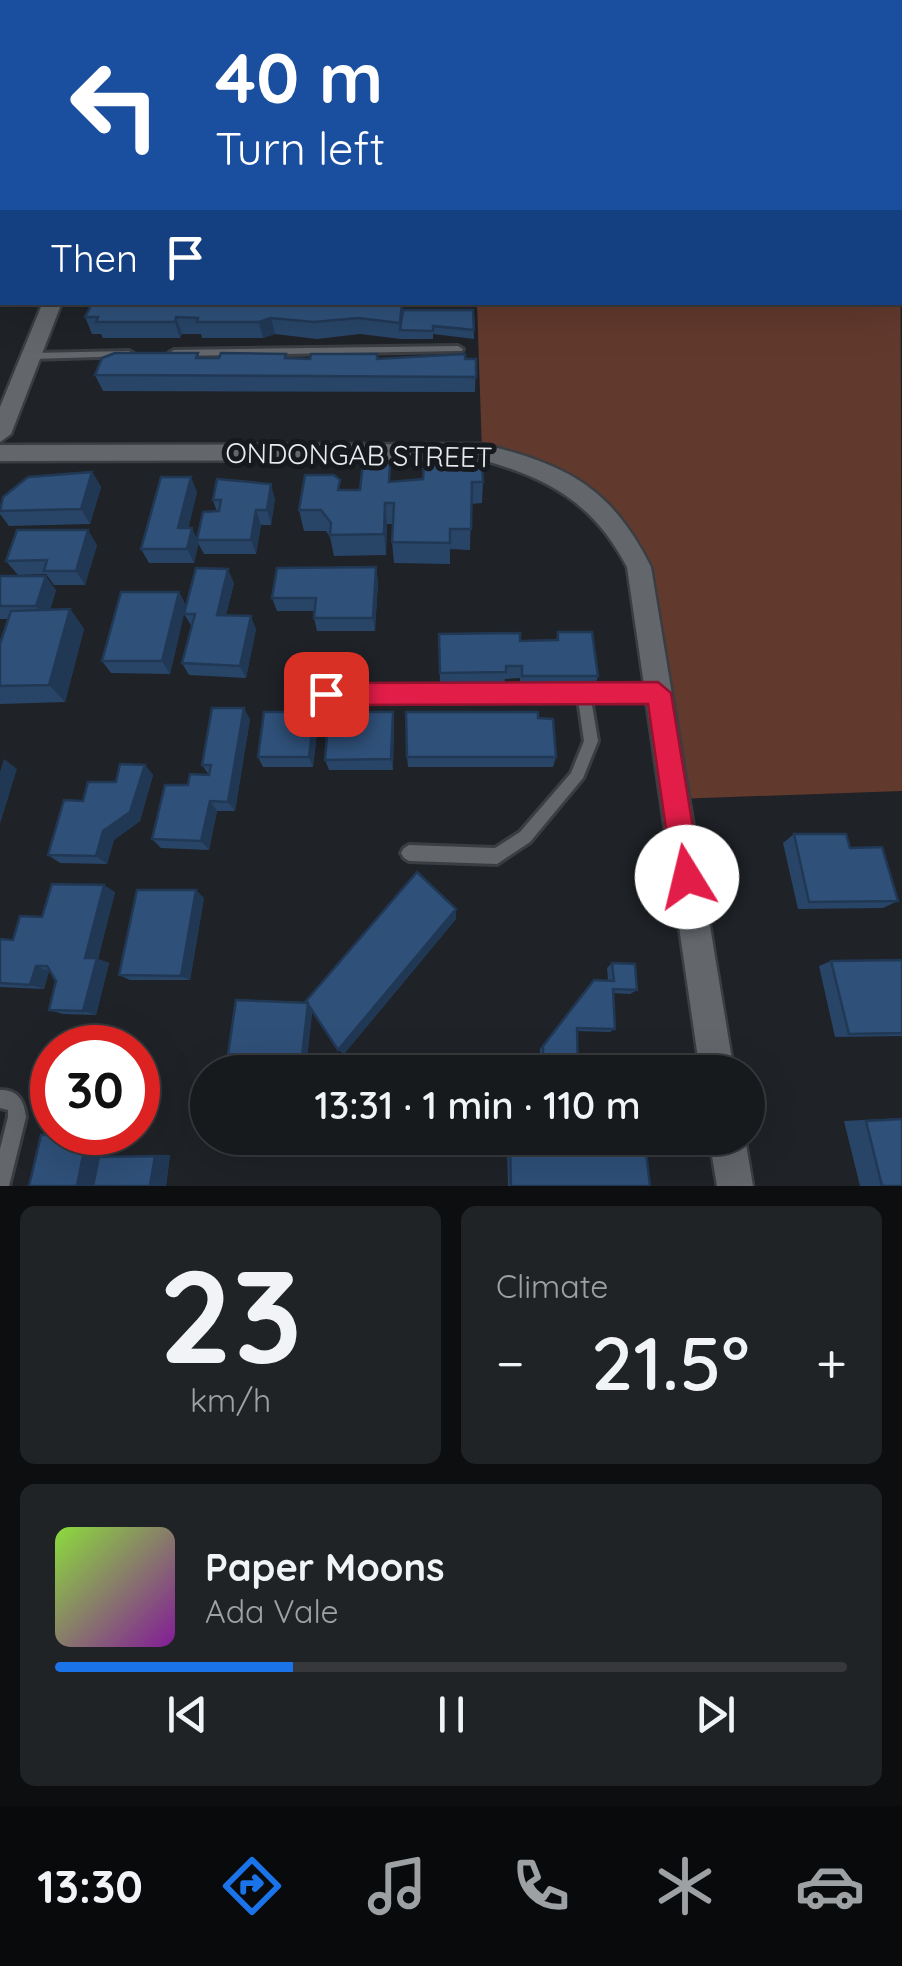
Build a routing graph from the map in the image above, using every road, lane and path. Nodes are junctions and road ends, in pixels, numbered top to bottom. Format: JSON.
{"nodes":[{"id":1,"x":51,"y":305,"type":"edge"},
{"id":2,"x":458,"y":349,"type":"dead end"},
{"id":3,"x":148,"y":354,"type":"edge"},
{"id":4,"x":167,"y":354,"type":"edge"},
{"id":5,"x":31,"y":356,"type":"junction"},
{"id":6,"x":0,"y":434,"type":"edge"},
{"id":7,"x":0,"y":453,"type":"edge"},
{"id":8,"x":658,"y":693,"type":"junction"},
{"id":9,"x":326,"y":694,"type":"dead end"},
{"id":10,"x":584,"y":695,"type":"junction"},
{"id":11,"x":409,"y":853,"type":"dead end"},
{"id":12,"x":714,"y":1055,"type":"edge"},
{"id":13,"x":0,"y":1099,"type":"edge"},
{"id":14,"x":730,"y":1155,"type":"edge"},
{"id":15,"x":0,"y":1186,"type":"edge"},
{"id":16,"x":735,"y":1186,"type":"edge"}],
"edges":[{"from":1,"to":5,"type":"street"},
{"from":2,"to":4,"type":"lane"},
{"from":3,"to":5,"type":"lane"},
{"from":5,"to":6,"type":"street"},
{"from":7,"to":8,"type":"street","name":"ONDONGAB STREET"},
{"from":8,"to":10,"type":"lane"},
{"from":8,"to":12,"type":"street","name":"ONDONGAB STREET"},
{"from":9,"to":10,"type":"lane"},
{"from":10,"to":11,"type":"lane"},
{"from":13,"to":15,"type":"lane"},
{"from":14,"to":16,"type":"street"}]}
